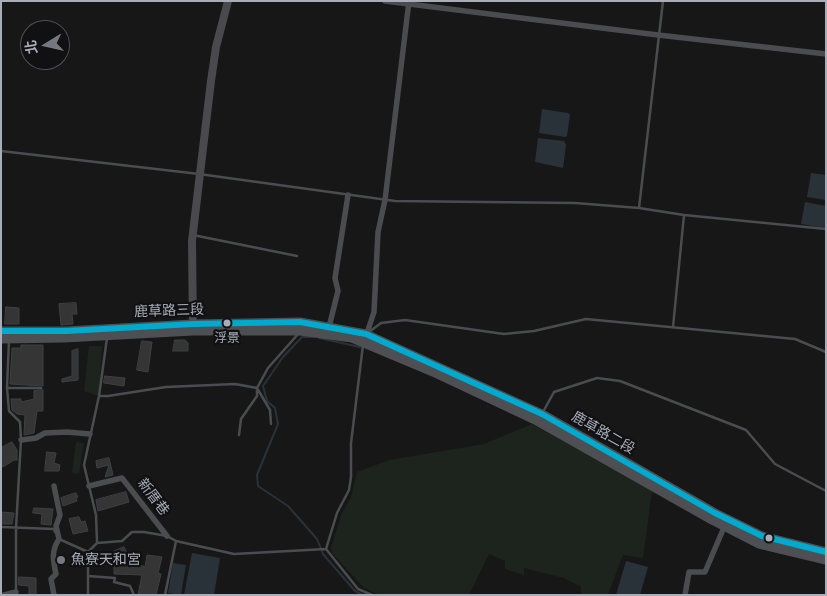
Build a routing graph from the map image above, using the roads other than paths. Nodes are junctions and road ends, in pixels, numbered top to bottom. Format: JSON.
{"nodes":[{"id":1,"x":228,"y":1,"type":"edge"},
{"id":2,"x":385,"y":1,"type":"edge"},
{"id":3,"x":663,"y":1,"type":"edge"},
{"id":4,"x":409,"y":3,"type":"edge"},
{"id":5,"x":658,"y":35,"type":"junction"},
{"id":6,"x":826,"y":54,"type":"edge"},
{"id":7,"x":1,"y":151,"type":"edge"},
{"id":8,"x":200,"y":174,"type":"junction"},
{"id":9,"x":348,"y":195,"type":"junction"},
{"id":10,"x":385,"y":200,"type":"junction"},
{"id":11,"x":639,"y":208,"type":"junction"},
{"id":12,"x":684,"y":215,"type":"junction"},
{"id":13,"x":826,"y":229,"type":"edge"},
{"id":14,"x":193,"y":235,"type":"junction"},
{"id":15,"x":297,"y":256,"type":"dead end"},
{"id":16,"x":300,"y":327,"type":"junction"},
{"id":17,"x":330,"y":327,"type":"junction"},
{"id":18,"x":673,"y":327,"type":"junction"},
{"id":19,"x":193,"y":328,"type":"junction"},
{"id":20,"x":108,"y":331,"type":"junction"},
{"id":21,"x":5,"y":335,"type":"edge"},
{"id":22,"x":365,"y":339,"type":"junction"},
{"id":23,"x":826,"y":352,"type":"edge"},
{"id":24,"x":7,"y":388,"type":"junction"},
{"id":25,"x":42,"y":388,"type":"dead end"},
{"id":26,"x":256,"y":388,"type":"junction"},
{"id":27,"x":99,"y":396,"type":"junction"},
{"id":28,"x":542,"y":414,"type":"junction"},
{"id":29,"x":271,"y":424,"type":"dead end"},
{"id":30,"x":90,"y":434,"type":"junction"},
{"id":31,"x":239,"y":435,"type":"dead end"},
{"id":32,"x":21,"y":440,"type":"junction"},
{"id":33,"x":54,"y":486,"type":"dead end"},
{"id":34,"x":89,"y":486,"type":"junction"},
{"id":35,"x":826,"y":491,"type":"edge"},
{"id":36,"x":726,"y":522,"type":"junction"},
{"id":37,"x":1,"y":526,"type":"edge"},
{"id":38,"x":16,"y":528,"type":"junction"},
{"id":39,"x":166,"y":536,"type":"junction"},
{"id":40,"x":59,"y":539,"type":"junction"},
{"id":41,"x":176,"y":541,"type":"junction"},
{"id":42,"x":97,"y":543,"type":"junction"},
{"id":43,"x":326,"y":549,"type":"junction"},
{"id":44,"x":88,"y":552,"type":"junction"},
{"id":45,"x":826,"y":552,"type":"edge"},
{"id":46,"x":826,"y":560,"type":"edge"},
{"id":47,"x":88,"y":576,"type":"junction"},
{"id":48,"x":16,"y":594,"type":"edge"},
{"id":49,"x":4,"y":595,"type":"edge"},
{"id":50,"x":54,"y":595,"type":"edge"},
{"id":51,"x":88,"y":595,"type":"edge"},
{"id":52,"x":134,"y":595,"type":"edge"},
{"id":53,"x":164,"y":595,"type":"edge"},
{"id":54,"x":372,"y":595,"type":"edge"},
{"id":55,"x":685,"y":595,"type":"edge"}],
"edges":[{"from":1,"to":8,"type":"street"},
{"from":2,"to":4,"type":"street"},
{"from":3,"to":5,"type":"lane"},
{"from":4,"to":5,"type":"street"},
{"from":4,"to":10,"type":"street"},
{"from":5,"to":6,"type":"street"},
{"from":5,"to":11,"type":"lane"},
{"from":7,"to":8,"type":"lane"},
{"from":8,"to":9,"type":"lane"},
{"from":8,"to":14,"type":"street"},
{"from":9,"to":10,"type":"lane"},
{"from":9,"to":17,"type":"street"},
{"from":10,"to":11,"type":"lane"},
{"from":10,"to":22,"type":"street"},
{"from":11,"to":12,"type":"lane"},
{"from":12,"to":13,"type":"lane"},
{"from":12,"to":18,"type":"lane"},
{"from":14,"to":15,"type":"lane"},
{"from":14,"to":19,"type":"street"},
{"from":16,"to":17,"type":"main road","name":"鹿草路三段"},
{"from":16,"to":19,"type":"main road","name":"鹿草路三段"},
{"from":16,"to":22,"type":"main road","name":"鹿草路三段"},
{"from":16,"to":26,"type":"lane"},
{"from":17,"to":22,"type":"main road","name":"鹿草路三段"},
{"from":18,"to":22,"type":"lane"},
{"from":18,"to":23,"type":"lane"},
{"from":19,"to":20,"type":"main road","name":"鹿草路三段"},
{"from":20,"to":21,"type":"main road","name":"鹿草路三段"},
{"from":20,"to":27,"type":"lane"},
{"from":21,"to":24,"type":"lane"},
{"from":22,"to":28,"type":"main road","name":"鹿草路二段"},
{"from":22,"to":36,"type":"main road","name":"鹿草路二段"},
{"from":22,"to":43,"type":"lane"},
{"from":24,"to":25,"type":"lane"},
{"from":24,"to":32,"type":"lane"},
{"from":26,"to":27,"type":"lane"},
{"from":26,"to":29,"type":"lane"},
{"from":26,"to":31,"type":"lane"},
{"from":27,"to":30,"type":"lane"},
{"from":28,"to":35,"type":"lane"},
{"from":28,"to":36,"type":"main road","name":"鹿草路二段"},
{"from":30,"to":32,"type":"street"},
{"from":30,"to":34,"type":"lane"},
{"from":32,"to":38,"type":"lane"},
{"from":33,"to":40,"type":"street"},
{"from":34,"to":39,"type":"street","name":"新厝巷"},
{"from":34,"to":42,"type":"lane"},
{"from":36,"to":45,"type":"main road","name":"鹿草路二段"},
{"from":36,"to":46,"type":"main road","name":"鹿草路二段"},
{"from":36,"to":55,"type":"street"},
{"from":37,"to":38,"type":"lane"},
{"from":38,"to":40,"type":"lane"},
{"from":38,"to":48,"type":"lane"},
{"from":39,"to":41,"type":"lane"},
{"from":39,"to":42,"type":"lane"},
{"from":40,"to":44,"type":"lane"},
{"from":40,"to":50,"type":"street"},
{"from":41,"to":43,"type":"lane"},
{"from":41,"to":53,"type":"lane"},
{"from":42,"to":44,"type":"lane"},
{"from":43,"to":54,"type":"lane"},
{"from":44,"to":47,"type":"lane"},
{"from":47,"to":51,"type":"lane"},
{"from":47,"to":52,"type":"lane"},
{"from":48,"to":49,"type":"street"}]}
